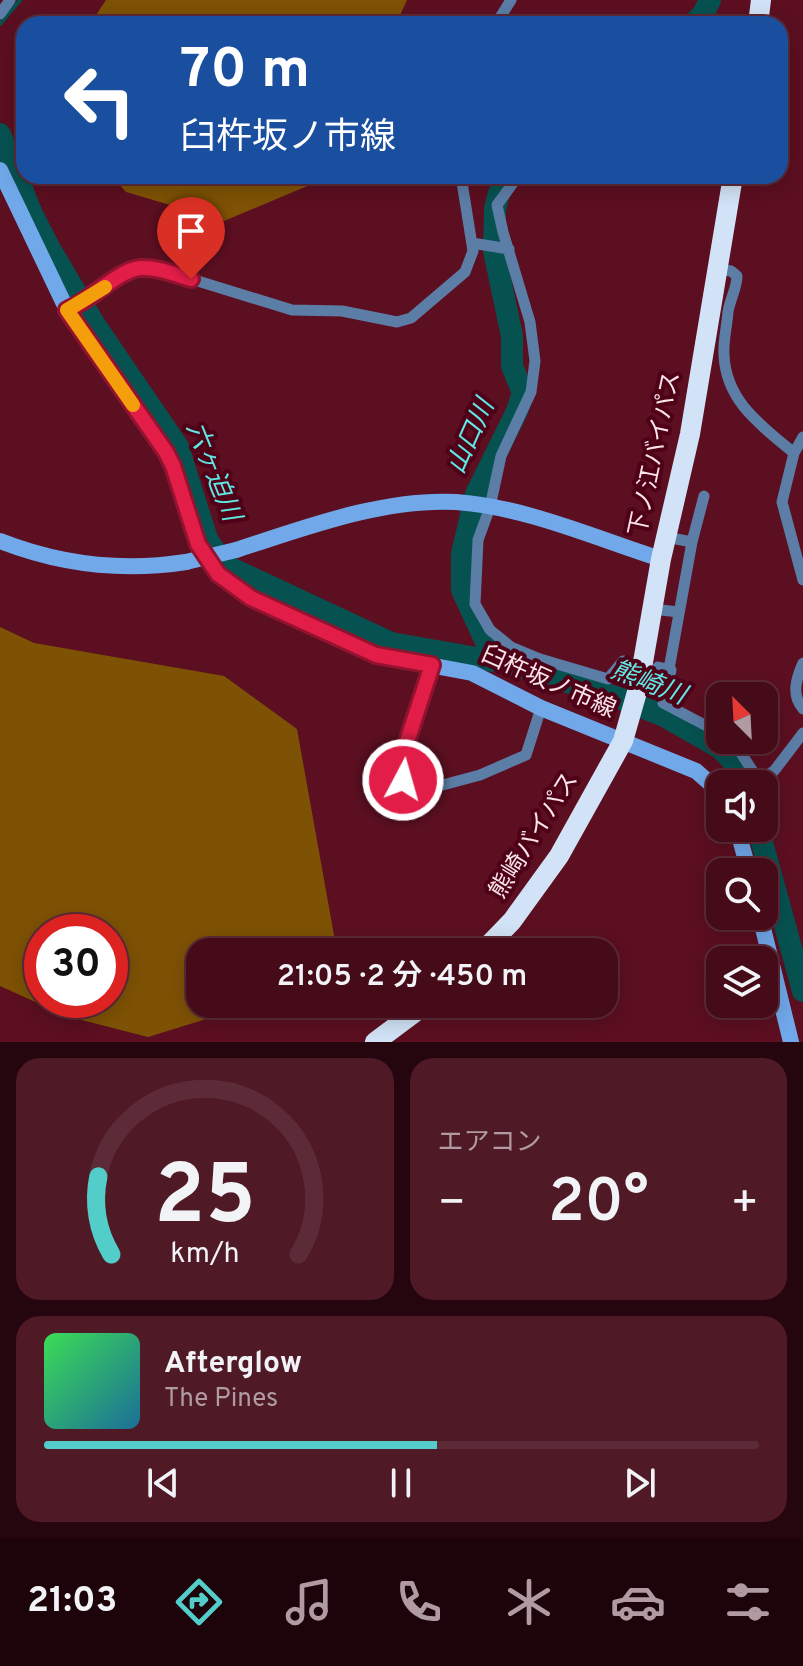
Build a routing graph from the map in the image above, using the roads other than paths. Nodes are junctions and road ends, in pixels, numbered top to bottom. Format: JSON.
{"nodes":[{"id":1,"x":10,"y":0,"type":"edge"},
{"id":2,"x":0,"y":14,"type":"edge"},
{"id":3,"x":0,"y":170,"type":"edge"},
{"id":4,"x":463,"y":184,"type":"edge"},
{"id":5,"x":512,"y":184,"type":"edge"},
{"id":6,"x":732,"y":184,"type":"edge"},
{"id":7,"x":474,"y":243,"type":"junction"},
{"id":8,"x":507,"y":249,"type":"junction"},
{"id":9,"x":717,"y":269,"type":"junction"},
{"id":10,"x":71,"y":309,"type":"junction"},
{"id":11,"x":803,"y":437,"type":"edge"},
{"id":12,"x":794,"y":453,"type":"junction"},
{"id":13,"x":704,"y":496,"type":"dead end"},
{"id":14,"x":486,"y":506,"type":"junction"},
{"id":15,"x":666,"y":537,"type":"junction"},
{"id":16,"x":0,"y":541,"type":"edge"},
{"id":17,"x":692,"y":542,"type":"junction"},
{"id":18,"x":661,"y":559,"type":"junction"},
{"id":19,"x":803,"y":580,"type":"edge"},
{"id":20,"x":652,"y":609,"type":"junction"},
{"id":21,"x":679,"y":612,"type":"junction"},
{"id":22,"x":628,"y":662,"type":"dead end"},
{"id":23,"x":803,"y":663,"type":"edge"},
{"id":24,"x":432,"y":665,"type":"junction"},
{"id":25,"x":541,"y":708,"type":"junction"},
{"id":26,"x":803,"y":709,"type":"edge"},
{"id":27,"x":706,"y":726,"type":"edge"},
{"id":28,"x":803,"y":733,"type":"edge"},
{"id":29,"x":623,"y":741,"type":"junction"},
{"id":30,"x":775,"y":770,"type":"edge"},
{"id":31,"x":706,"y":780,"type":"edge"},
{"id":32,"x":763,"y":930,"type":"edge"},
{"id":33,"x":496,"y":938,"type":"edge"},
{"id":34,"x":407,"y":1018,"type":"edge"},
{"id":35,"x":375,"y":1042,"type":"edge"},
{"id":36,"x":791,"y":1042,"type":"edge"}],
"edges":[{"from":1,"to":2,"type":"street"},
{"from":3,"to":10,"type":"main road","name":"臼杵坂ノ市線"},
{"from":4,"to":7,"type":"street"},
{"from":5,"to":8,"type":"street"},
{"from":6,"to":9,"type":"highway","name":"下ノ江バイパス"},
{"from":7,"to":8,"type":"street"},
{"from":7,"to":10,"type":"street"},
{"from":8,"to":14,"type":"street"},
{"from":9,"to":12,"type":"street"},
{"from":9,"to":15,"type":"highway","name":"下ノ江バイパス"},
{"from":10,"to":24,"type":"main road","name":"臼杵坂ノ市線"},
{"from":11,"to":12,"type":"street"},
{"from":12,"to":19,"type":"street"},
{"from":13,"to":17,"type":"street"},
{"from":14,"to":16,"type":"main road","bridge":true},
{"from":14,"to":18,"type":"main road"},
{"from":14,"to":22,"type":"street"},
{"from":15,"to":17,"type":"street"},
{"from":15,"to":18,"type":"highway","name":"下ノ江バイパス"},
{"from":17,"to":21,"type":"street"},
{"from":18,"to":20,"type":"highway","name":"下ノ江バイパス"},
{"from":20,"to":21,"type":"street"},
{"from":20,"to":29,"type":"highway","name":"下ノ江バイパス"},
{"from":21,"to":27,"type":"street"},
{"from":23,"to":26,"type":"street"},
{"from":24,"to":25,"type":"main road","name":"臼杵坂ノ市線"},
{"from":24,"to":25,"type":"street"},
{"from":25,"to":29,"type":"main road","name":"臼杵坂ノ市線"},
{"from":28,"to":30,"type":"street"},
{"from":29,"to":31,"type":"main road","name":"臼杵坂ノ市線"},
{"from":29,"to":33,"type":"highway","name":"熊崎バイパス"},
{"from":32,"to":36,"type":"main road"},
{"from":34,"to":35,"type":"highway"}]}
